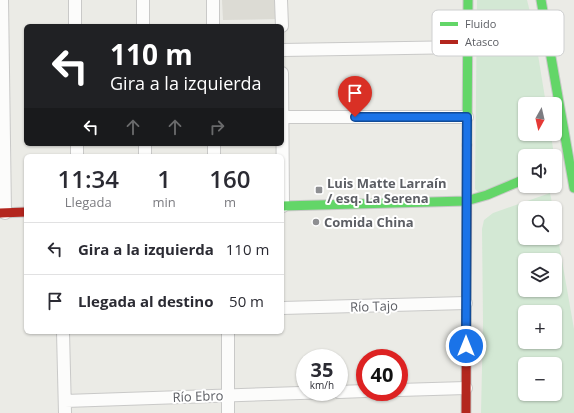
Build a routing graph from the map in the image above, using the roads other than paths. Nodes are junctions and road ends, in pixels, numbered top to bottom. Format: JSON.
{"nodes":[{"id":1,"x":2,"y":0,"type":"edge"},
{"id":2,"x":75,"y":0,"type":"edge"},
{"id":3,"x":143,"y":0,"type":"edge"},
{"id":4,"x":213,"y":0,"type":"edge"},
{"id":5,"x":281,"y":0,"type":"edge"},
{"id":6,"x":541,"y":0,"type":"edge"},
{"id":7,"x":543,"y":10,"type":"edge"},
{"id":8,"x":75,"y":24,"type":"edge"},
{"id":9,"x":143,"y":24,"type":"edge"},
{"id":10,"x":213,"y":24,"type":"edge"},
{"id":11,"x":282,"y":24,"type":"edge"},
{"id":12,"x":432,"y":48,"type":"edge"},
{"id":13,"x":284,"y":50,"type":"edge"},
{"id":14,"x":2,"y":56,"type":"edge"},
{"id":15,"x":468,"y":56,"type":"edge"},
{"id":16,"x":550,"y":56,"type":"edge"},
{"id":17,"x":284,"y":117,"type":"edge"},
{"id":18,"x":467,"y":117,"type":"junction"},
{"id":19,"x":2,"y":126,"type":"edge"},
{"id":20,"x":567,"y":161,"type":"edge"},
{"id":21,"x":518,"y":182,"type":"edge"},
{"id":22,"x":574,"y":188,"type":"edge"},
{"id":23,"x":466,"y":201,"type":"junction"},
{"id":24,"x":284,"y":206,"type":"edge"},
{"id":25,"x":24,"y":212,"type":"edge"},
{"id":26,"x":2,"y":213,"type":"edge"},
{"id":27,"x":466,"y":303,"type":"junction"},
{"id":28,"x":284,"y":308,"type":"edge"},
{"id":29,"x":63,"y":334,"type":"edge"},
{"id":30,"x":228,"y":334,"type":"edge"},
{"id":31,"x":466,"y":388,"type":"junction"},
{"id":32,"x":408,"y":390,"type":"edge"},
{"id":33,"x":296,"y":393,"type":"edge"},
{"id":34,"x":228,"y":395,"type":"junction"},
{"id":35,"x":65,"y":400,"type":"junction"},
{"id":36,"x":65,"y":413,"type":"edge"},
{"id":37,"x":228,"y":413,"type":"edge"},
{"id":38,"x":466,"y":413,"type":"edge"}],
"edges":[{"from":1,"to":14,"type":"street"},
{"from":2,"to":8,"type":"street"},
{"from":3,"to":9,"type":"street"},
{"from":4,"to":10,"type":"street"},
{"from":5,"to":11,"type":"street"},
{"from":6,"to":7,"type":"street"},
{"from":12,"to":13,"type":"street"},
{"from":14,"to":19,"type":"street"},
{"from":15,"to":18,"type":"street"},
{"from":16,"to":20,"type":"street"},
{"from":17,"to":18,"type":"street"},
{"from":18,"to":23,"type":"street"},
{"from":19,"to":26,"type":"street"},
{"from":20,"to":22,"type":"street"},
{"from":21,"to":23,"type":"street"},
{"from":23,"to":24,"type":"street"},
{"from":23,"to":27,"type":"street"},
{"from":25,"to":26,"type":"street"},
{"from":27,"to":28,"type":"street","name":"Río Tajo"},
{"from":27,"to":31,"type":"street"},
{"from":29,"to":35,"type":"street"},
{"from":30,"to":34,"type":"street"},
{"from":31,"to":32,"type":"street"},
{"from":31,"to":38,"type":"street"},
{"from":33,"to":34,"type":"street","name":"Río Ebro"},
{"from":34,"to":35,"type":"street","name":"Río Ebro"},
{"from":34,"to":37,"type":"street"},
{"from":35,"to":36,"type":"street"}]}
